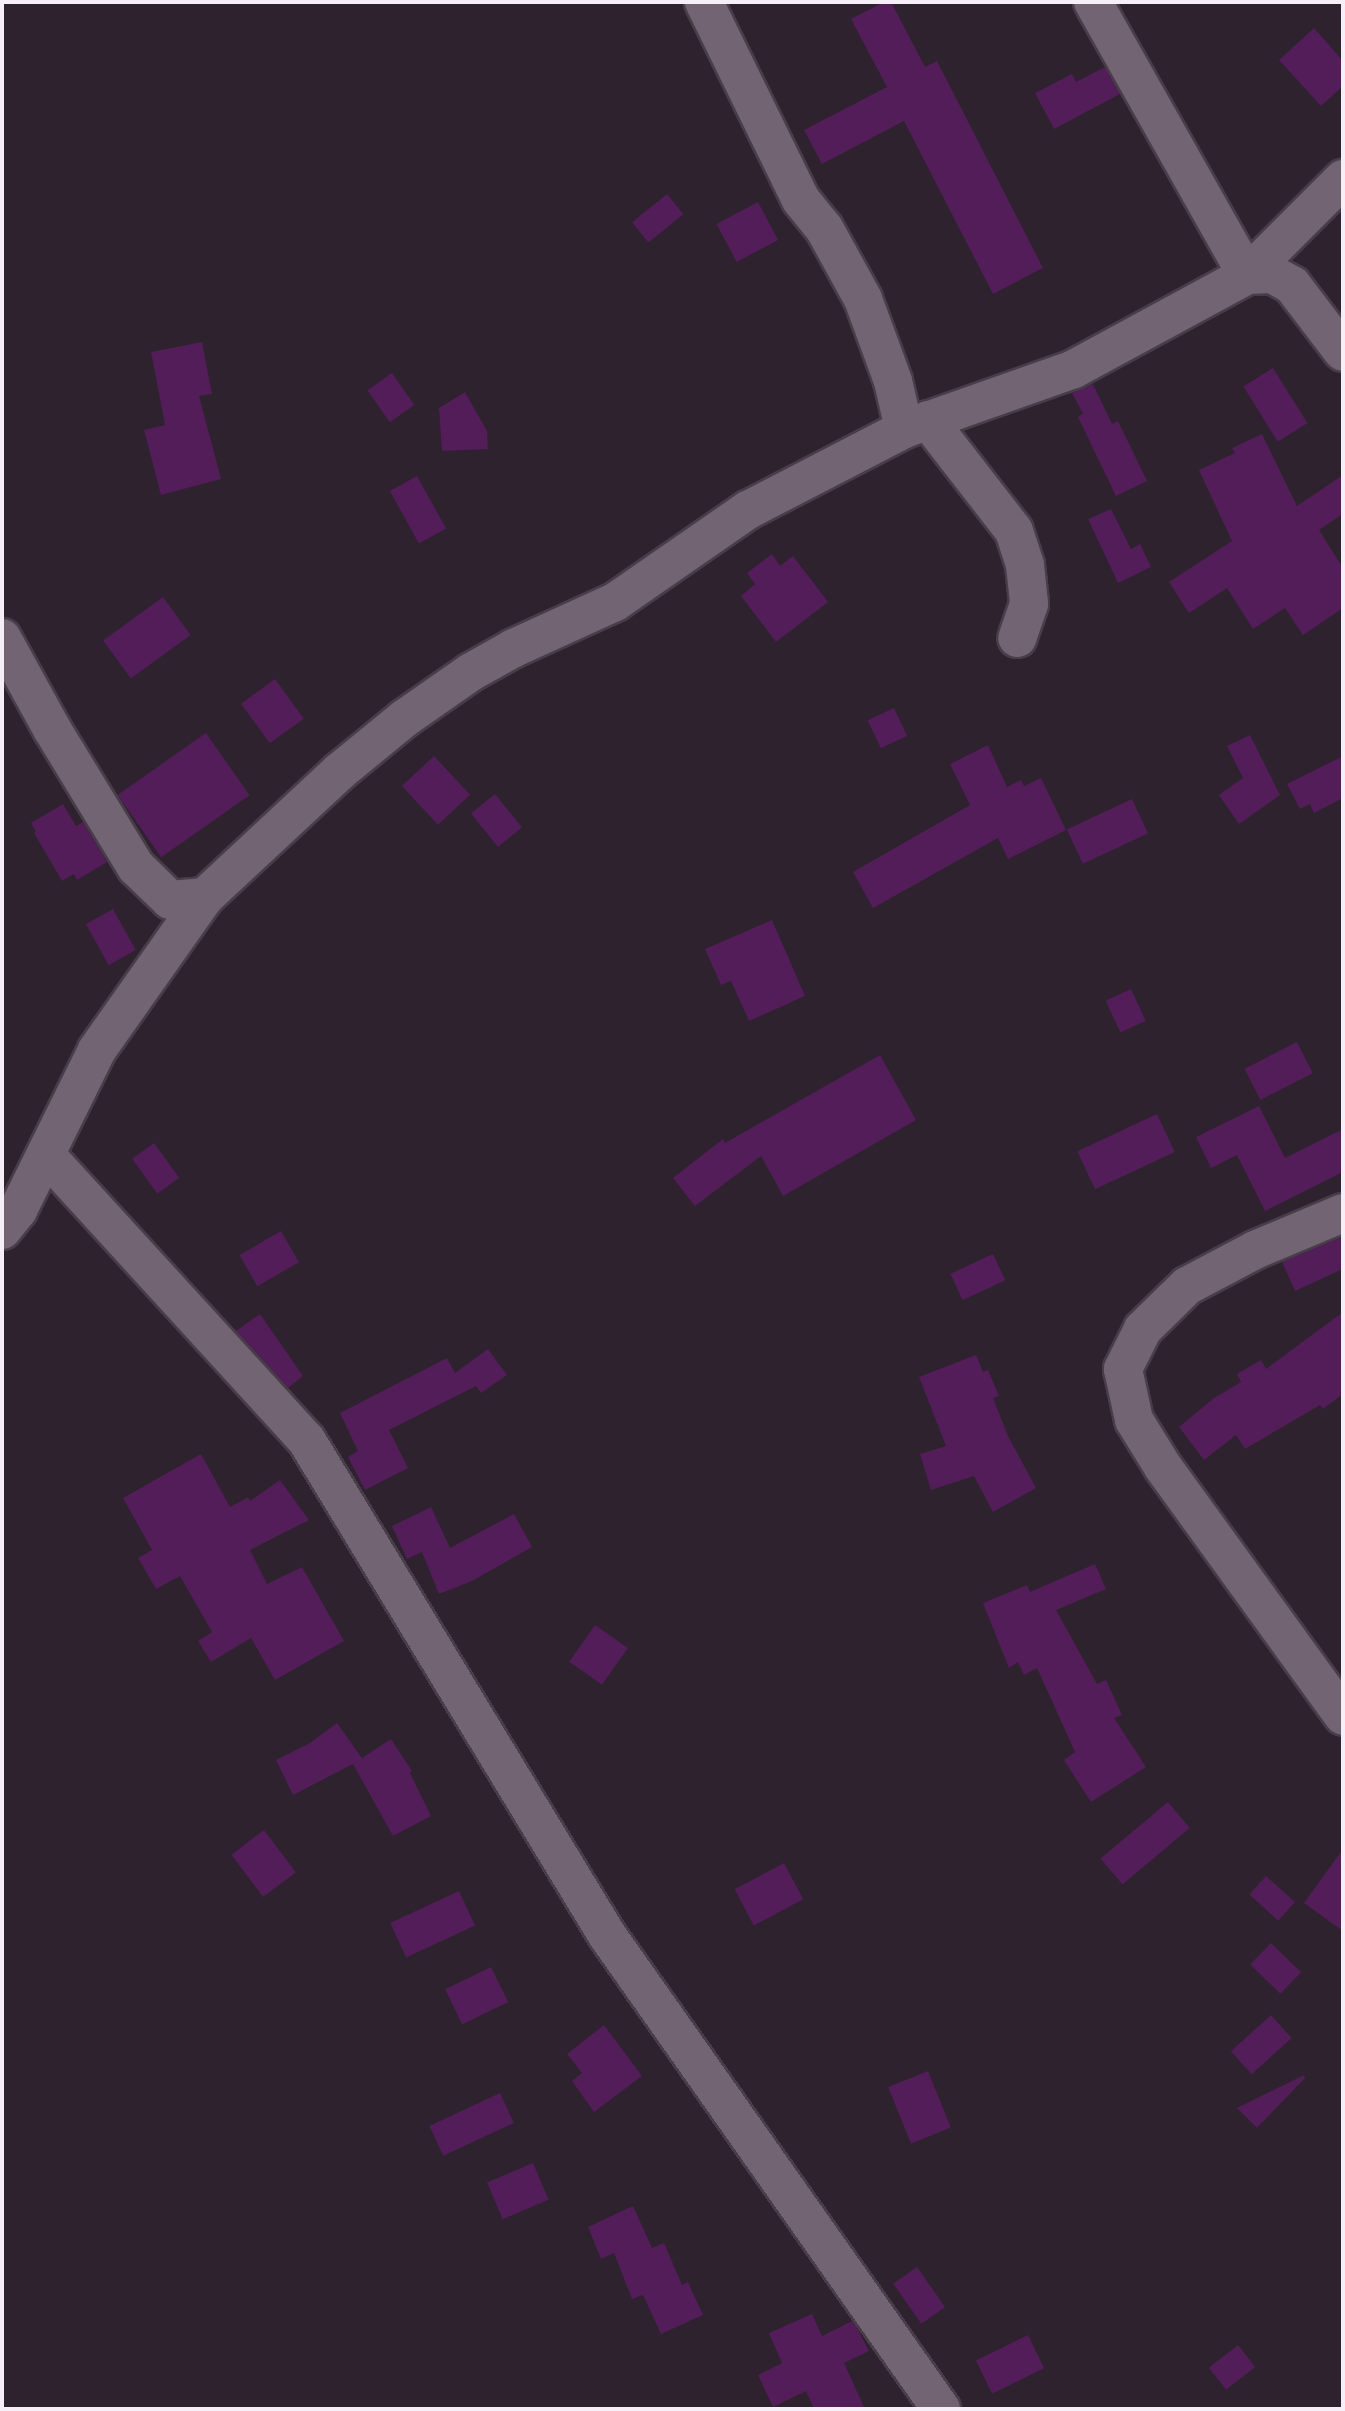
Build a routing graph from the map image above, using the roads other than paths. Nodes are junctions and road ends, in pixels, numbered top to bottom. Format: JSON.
{"nodes":[{"id":1,"x":704,"y":2,"type":"edge"},
{"id":2,"x":1093,"y":2,"type":"edge"},
{"id":3,"x":1343,"y":179,"type":"edge"},
{"id":4,"x":1247,"y":275,"type":"junction"},
{"id":5,"x":1343,"y":352,"type":"edge"},
{"id":6,"x":916,"y":425,"type":"junction"},
{"id":7,"x":2,"y":638,"type":"edge"},
{"id":8,"x":1017,"y":638,"type":"dead end"},
{"id":9,"x":205,"y":897,"type":"junction"},
{"id":10,"x":46,"y":1155,"type":"junction"},
{"id":11,"x":1343,"y":1213,"type":"edge"},
{"id":12,"x":2,"y":1230,"type":"edge"},
{"id":13,"x":1343,"y":1716,"type":"edge"},
{"id":14,"x":942,"y":2409,"type":"edge"}],
"edges":[{"from":1,"to":6,"type":"street"},
{"from":2,"to":4,"type":"street"},
{"from":3,"to":4,"type":"street"},
{"from":4,"to":5,"type":"street"},
{"from":4,"to":6,"type":"street"},
{"from":6,"to":8,"type":"street"},
{"from":6,"to":9,"type":"street"},
{"from":7,"to":9,"type":"street"},
{"from":9,"to":10,"type":"street"},
{"from":10,"to":12,"type":"street"},
{"from":10,"to":14,"type":"street"},
{"from":11,"to":13,"type":"street"}]}
